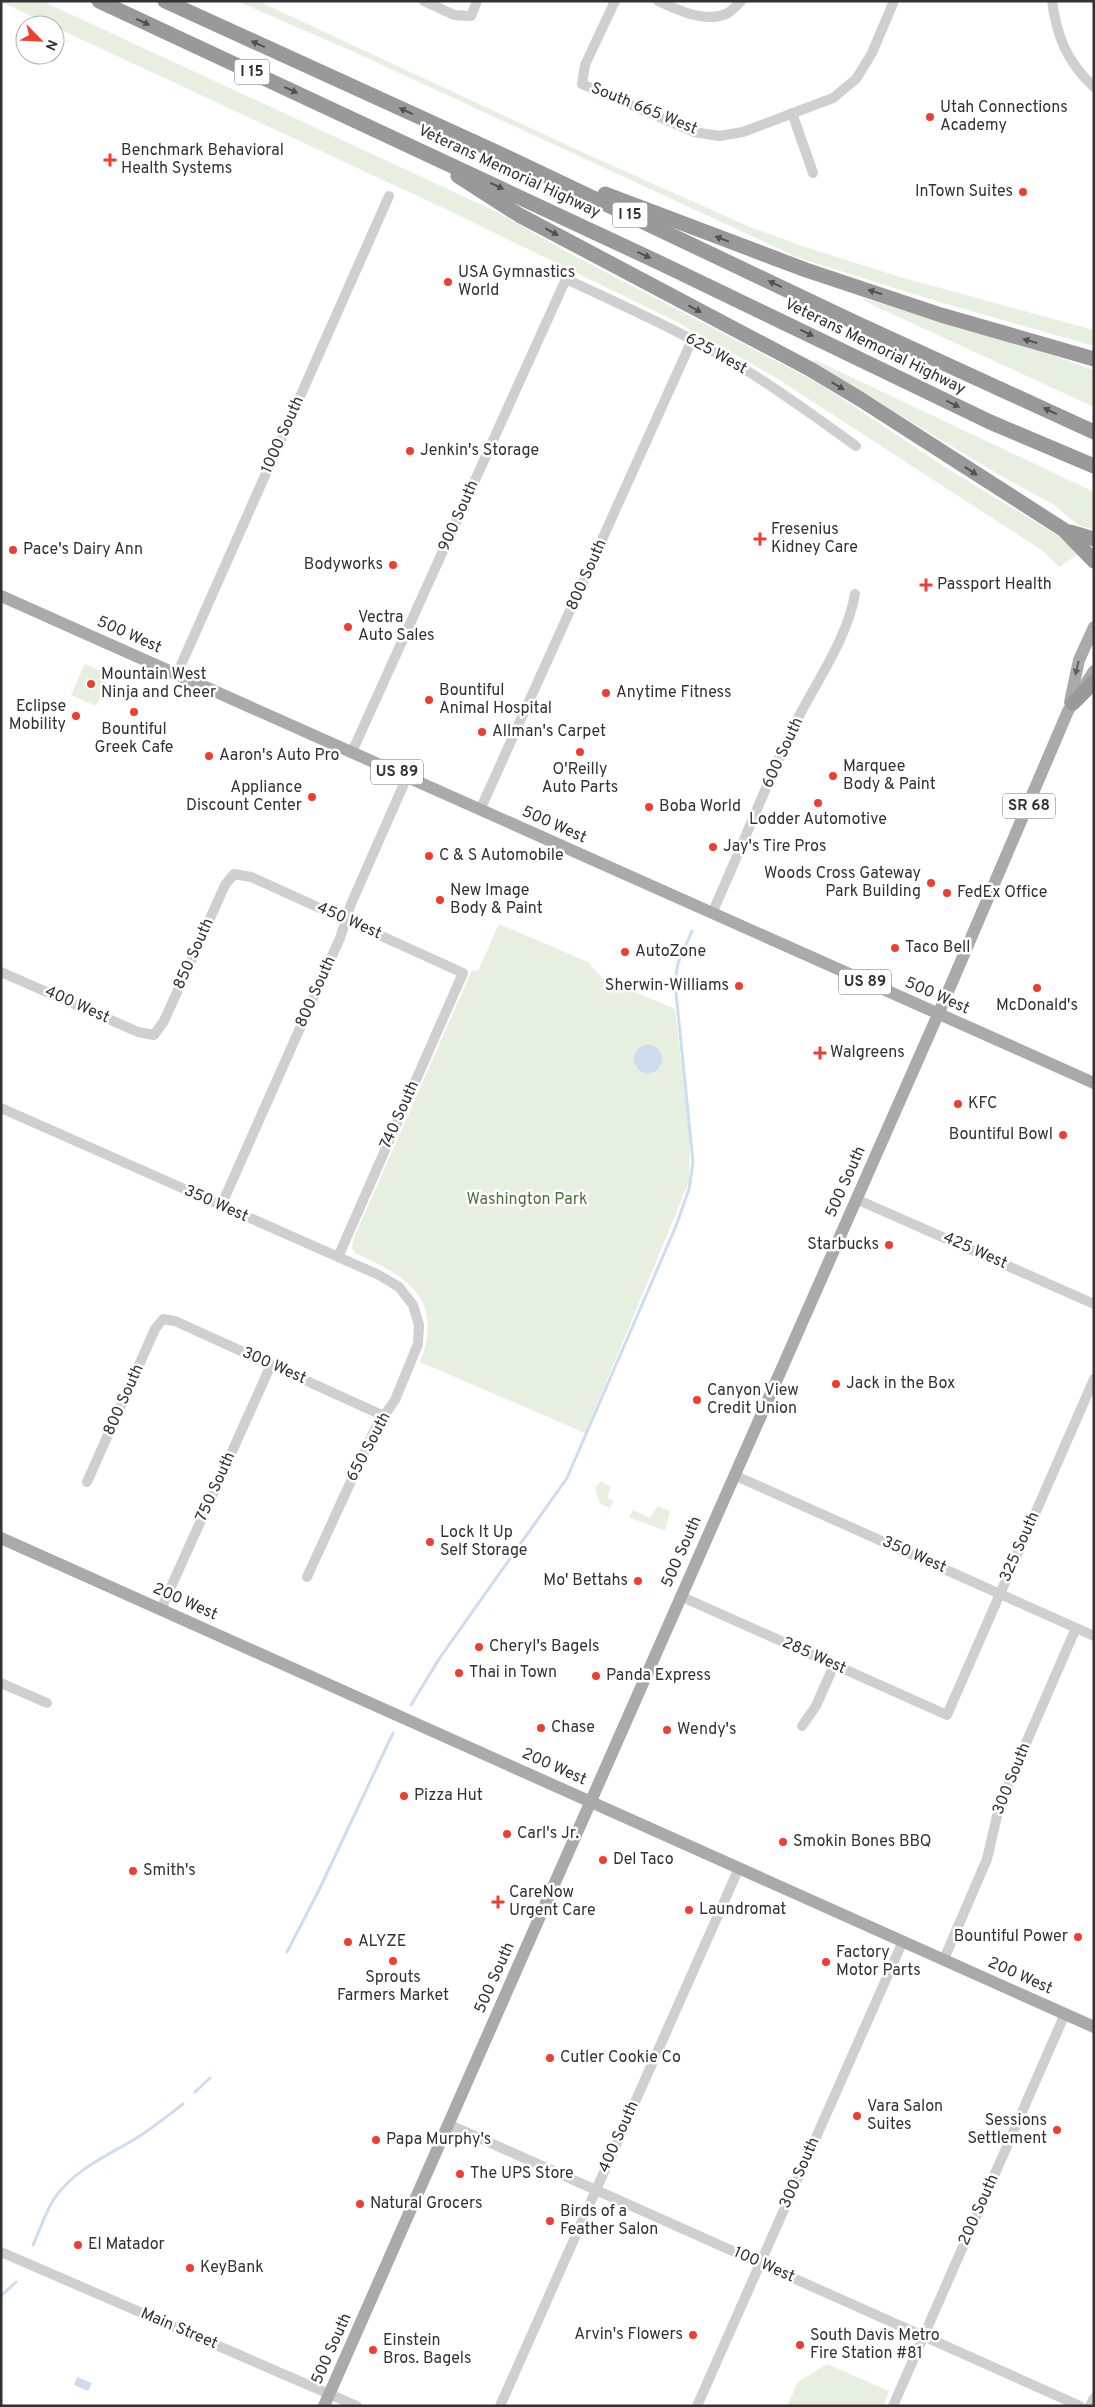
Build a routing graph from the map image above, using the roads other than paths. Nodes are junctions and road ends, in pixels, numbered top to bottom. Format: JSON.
{"nodes":[{"id":1,"x":99,"y":1,"type":"edge"},
{"id":2,"x":165,"y":1,"type":"edge"},
{"id":3,"x":424,"y":1,"type":"edge"},
{"id":4,"x":477,"y":1,"type":"edge"},
{"id":5,"x":615,"y":1,"type":"edge"},
{"id":6,"x":658,"y":1,"type":"edge"},
{"id":7,"x":741,"y":1,"type":"edge"},
{"id":8,"x":894,"y":1,"type":"edge"},
{"id":9,"x":1052,"y":1,"type":"edge"},
{"id":10,"x":1094,"y":87,"type":"edge"},
{"id":11,"x":792,"y":113,"type":"junction"},
{"id":12,"x":406,"y":143,"type":"junction"},
{"id":13,"x":494,"y":151,"type":"junction"},
{"id":14,"x":813,"y":173,"type":"dead end"},
{"id":15,"x":389,"y":196,"type":"dead end"},
{"id":16,"x":566,"y":279,"type":"joint"},
{"id":17,"x":692,"y":340,"type":"junction"},
{"id":18,"x":1094,"y":358,"type":"edge"},
{"id":19,"x":1094,"y":432,"type":"edge"},
{"id":20,"x":856,"y":446,"type":"dead end"},
{"id":21,"x":1094,"y":466,"type":"edge"},
{"id":22,"x":1064,"y":530,"type":"junction"},
{"id":23,"x":1094,"y":539,"type":"edge"},
{"id":24,"x":1094,"y":561,"type":"edge"},
{"id":25,"x":855,"y":594,"type":"dead end"},
{"id":26,"x":1,"y":596,"type":"edge"},
{"id":27,"x":1094,"y":627,"type":"edge"},
{"id":28,"x":1094,"y":671,"type":"edge"},
{"id":29,"x":177,"y":674,"type":"junction"},
{"id":30,"x":1094,"y":682,"type":"edge"},
{"id":31,"x":1070,"y":707,"type":"junction"},
{"id":32,"x":352,"y":752,"type":"junction"},
{"id":33,"x":407,"y":777,"type":"junction"},
{"id":34,"x":480,"y":810,"type":"junction"},
{"id":35,"x":234,"y":874,"type":"joint"},
{"id":36,"x":712,"y":913,"type":"junction"},
{"id":37,"x":346,"y":920,"type":"junction"},
{"id":38,"x":1,"y":972,"type":"edge"},
{"id":39,"x":463,"y":973,"type":"joint"},
{"id":40,"x":938,"y":1014,"type":"junction"},
{"id":41,"x":154,"y":1035,"type":"joint"},
{"id":42,"x":1094,"y":1083,"type":"edge"},
{"id":43,"x":1,"y":1108,"type":"edge"},
{"id":44,"x":856,"y":1199,"type":"junction"},
{"id":45,"x":221,"y":1206,"type":"junction"},
{"id":46,"x":338,"y":1257,"type":"junction"},
{"id":47,"x":1094,"y":1304,"type":"edge"},
{"id":48,"x":417,"y":1315,"type":"joint"},
{"id":49,"x":163,"y":1319,"type":"joint"},
{"id":50,"x":271,"y":1365,"type":"junction"},
{"id":51,"x":1094,"y":1379,"type":"edge"},
{"id":52,"x":384,"y":1416,"type":"junction"},
{"id":53,"x":734,"y":1475,"type":"junction"},
{"id":54,"x":87,"y":1482,"type":"dead end"},
{"id":55,"x":1,"y":1538,"type":"edge"},
{"id":56,"x":306,"y":1577,"type":"dead end"},
{"id":57,"x":1000,"y":1594,"type":"junction"},
{"id":58,"x":680,"y":1596,"type":"junction"},
{"id":59,"x":161,"y":1609,"type":"junction"},
{"id":60,"x":1076,"y":1628,"type":"junction"},
{"id":61,"x":1094,"y":1636,"type":"edge"},
{"id":62,"x":834,"y":1665,"type":"junction"},
{"id":63,"x":1,"y":1683,"type":"edge"},
{"id":64,"x":47,"y":1703,"type":"dead end"},
{"id":65,"x":947,"y":1715,"type":"joint"},
{"id":66,"x":802,"y":1726,"type":"dead end"},
{"id":67,"x":590,"y":1801,"type":"junction"},
{"id":68,"x":739,"y":1868,"type":"junction"},
{"id":69,"x":903,"y":1941,"type":"junction"},
{"id":70,"x":944,"y":1960,"type":"junction"},
{"id":71,"x":1065,"y":2014,"type":"junction"},
{"id":72,"x":1094,"y":2026,"type":"edge"},
{"id":73,"x":448,"y":2124,"type":"junction"},
{"id":74,"x":596,"y":2190,"type":"junction"},
{"id":75,"x":1,"y":2252,"type":"edge"},
{"id":76,"x":760,"y":2263,"type":"junction"},
{"id":77,"x":924,"y":2336,"type":"junction"},
{"id":78,"x":330,"y":2394,"type":"junction"},
{"id":79,"x":1094,"y":2398,"type":"edge"},
{"id":80,"x":324,"y":2406,"type":"edge"},
{"id":81,"x":357,"y":2406,"type":"edge"},
{"id":82,"x":500,"y":2406,"type":"edge"},
{"id":83,"x":697,"y":2406,"type":"edge"},
{"id":84,"x":893,"y":2406,"type":"edge"},
{"id":85,"x":1080,"y":2406,"type":"edge"},
{"id":86,"x":1090,"y":2406,"type":"edge"}],
"edges":[{"from":1,"to":12,"type":"highway","name":"Veterans Memorial Highway","number":"I 15","one_way":true},
{"from":13,"to":2,"type":"highway","name":"Veterans Memorial Highway","number":"I 15","one_way":true},
{"from":3,"to":4,"type":"street"},
{"from":5,"to":11,"type":"street","name":"South 665 West"},
{"from":6,"to":7,"type":"street"},
{"from":8,"to":11,"type":"street","name":"South 665 West"},
{"from":9,"to":10,"type":"street"},
{"from":11,"to":14,"type":"street"},
{"from":12,"to":21,"type":"highway","name":"Veterans Memorial Highway","number":"I 15","one_way":true},
{"from":12,"to":22,"type":"highway","one_way":true},
{"from":18,"to":13,"type":"highway","one_way":true},
{"from":19,"to":13,"type":"highway","name":"Veterans Memorial Highway","number":"I 15","one_way":true},
{"from":15,"to":29,"type":"street","name":"1000 South"},
{"from":16,"to":17,"type":"street","name":"625 West"},
{"from":16,"to":32,"type":"street","name":"900 South"},
{"from":17,"to":20,"type":"street","name":"625 West"},
{"from":17,"to":34,"type":"street","name":"800 South"},
{"from":22,"to":23,"type":"highway"},
{"from":22,"to":24,"type":"highway"},
{"from":25,"to":36,"type":"street","name":"600 South"},
{"from":26,"to":29,"type":"main road","name":"500 West","number":"US 89"},
{"from":27,"to":31,"type":"main road","name":"500 South","number":"SR 68","one_way":true},
{"from":28,"to":31,"type":"main road","name":"500 South","number":"SR 68"},
{"from":29,"to":32,"type":"main road","name":"500 West","number":"US 89"},
{"from":30,"to":31,"type":"highway"},
{"from":31,"to":40,"type":"main road","name":"500 South","number":"SR 68"},
{"from":32,"to":33,"type":"main road","name":"500 West","number":"US 89"},
{"from":33,"to":34,"type":"main road","name":"500 West","number":"US 89"},
{"from":33,"to":37,"type":"street","name":"800 South"},
{"from":34,"to":36,"type":"main road","name":"500 West","number":"US 89"},
{"from":35,"to":37,"type":"street","name":"450 West"},
{"from":35,"to":41,"type":"street","name":"850 South"},
{"from":36,"to":40,"type":"main road","name":"500 West","number":"US 89"},
{"from":37,"to":39,"type":"street","name":"450 West"},
{"from":37,"to":45,"type":"street","name":"800 South"},
{"from":38,"to":41,"type":"street","name":"400 West"},
{"from":39,"to":46,"type":"street","name":"740 South"},
{"from":40,"to":42,"type":"main road","name":"500 West","number":"US 89"},
{"from":40,"to":44,"type":"main road","name":"500 South","number":"SR 68"},
{"from":43,"to":45,"type":"street","name":"350 West"},
{"from":44,"to":47,"type":"street","name":"425 West"},
{"from":44,"to":53,"type":"main road","name":"500 South","number":"SR 68"},
{"from":45,"to":46,"type":"street","name":"350 West"},
{"from":46,"to":48,"type":"street","name":"350 West"},
{"from":48,"to":52,"type":"street","name":"650 South"},
{"from":49,"to":50,"type":"street","name":"300 West"},
{"from":49,"to":54,"type":"street","name":"800 South"},
{"from":50,"to":52,"type":"street","name":"300 West"},
{"from":50,"to":59,"type":"street","name":"750 South"},
{"from":51,"to":57,"type":"street","name":"325 South"},
{"from":52,"to":56,"type":"street","name":"650 South"},
{"from":53,"to":57,"type":"street","name":"350 West"},
{"from":53,"to":58,"type":"main road","name":"500 South","number":"SR 68"},
{"from":55,"to":59,"type":"main road","name":"200 West"},
{"from":57,"to":60,"type":"street","name":"350 West"},
{"from":57,"to":65,"type":"street","name":"325 South"},
{"from":58,"to":62,"type":"street","name":"285 West"},
{"from":58,"to":67,"type":"main road","name":"500 South","number":"SR 68"},
{"from":59,"to":67,"type":"main road","name":"200 West"},
{"from":60,"to":61,"type":"street","name":"350 West"},
{"from":60,"to":70,"type":"street","name":"300 South"},
{"from":62,"to":65,"type":"street","name":"285 West"},
{"from":62,"to":66,"type":"street"},
{"from":63,"to":64,"type":"street"},
{"from":67,"to":68,"type":"main road","name":"200 West"},
{"from":67,"to":73,"type":"main road","name":"500 South"},
{"from":68,"to":69,"type":"main road","name":"200 West"},
{"from":68,"to":74,"type":"street","name":"400 South"},
{"from":69,"to":70,"type":"main road","name":"200 West"},
{"from":69,"to":76,"type":"street","name":"300 South"},
{"from":70,"to":71,"type":"main road","name":"200 West"},
{"from":71,"to":72,"type":"main road","name":"200 West"},
{"from":71,"to":77,"type":"street","name":"200 South"},
{"from":73,"to":74,"type":"street","name":"100 West"},
{"from":73,"to":78,"type":"main road","name":"500 South"},
{"from":74,"to":76,"type":"street","name":"100 West"},
{"from":74,"to":82,"type":"street","name":"400 South"},
{"from":75,"to":78,"type":"street","name":"Main Street"},
{"from":76,"to":77,"type":"street","name":"100 West"},
{"from":76,"to":83,"type":"street","name":"300 South"},
{"from":77,"to":84,"type":"street","name":"200 South"},
{"from":77,"to":85,"type":"street","name":"100 West"},
{"from":78,"to":80,"type":"main road","name":"500 South"},
{"from":78,"to":81,"type":"street","name":"Main Street"},
{"from":79,"to":86,"type":"street"}]}
